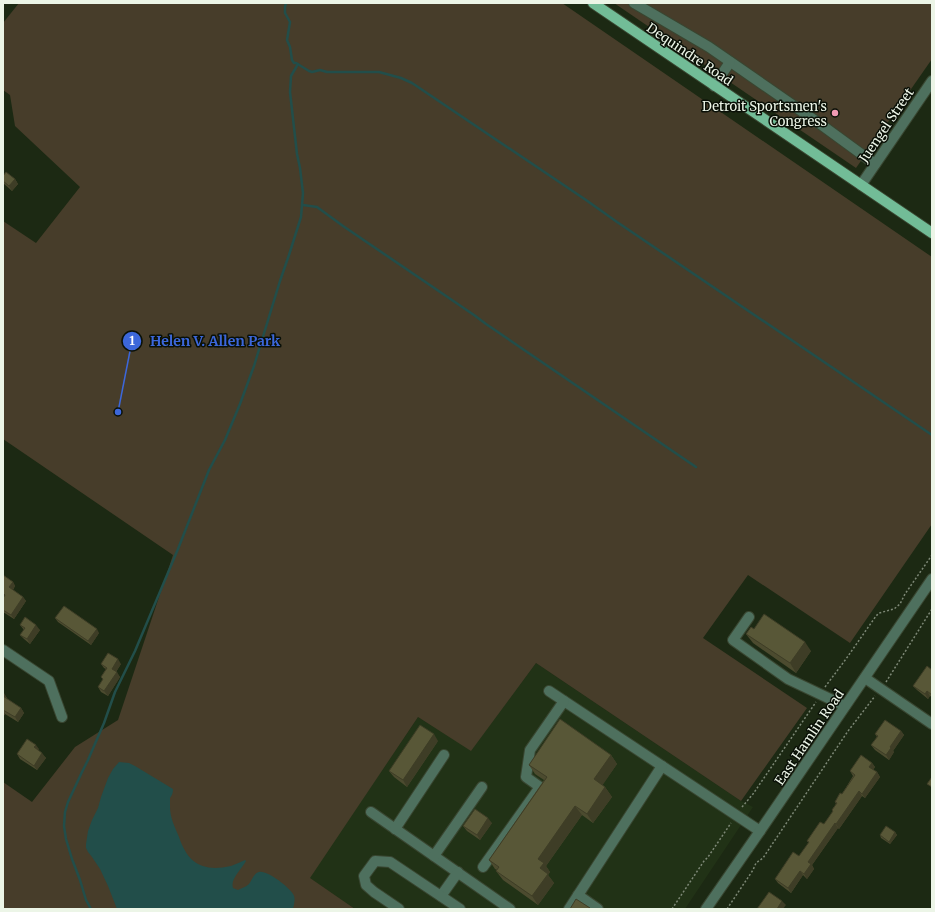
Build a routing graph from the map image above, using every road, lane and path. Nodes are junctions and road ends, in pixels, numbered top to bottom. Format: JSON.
{"nodes":[{"id":1,"x":592,"y":3,"type":"edge"},
{"id":2,"x":634,"y":3,"type":"edge"},
{"id":3,"x":730,"y":62,"type":"junction"},
{"id":4,"x":932,"y":80,"type":"edge"},
{"id":5,"x":714,"y":86,"type":"junction"},
{"id":6,"x":875,"y":164,"type":"junction"},
{"id":7,"x":861,"y":185,"type":"junction"},
{"id":8,"x":932,"y":233,"type":"edge"},
{"id":9,"x":932,"y":555,"type":"edge"},
{"id":10,"x":932,"y":579,"type":"edge"},
{"id":11,"x":932,"y":609,"type":"edge"},
{"id":12,"x":749,"y":617,"type":"dead end"},
{"id":13,"x":3,"y":650,"type":"edge"},
{"id":14,"x":865,"y":678,"type":"junction"},
{"id":15,"x":886,"y":681,"type":"dead end"},
{"id":16,"x":549,"y":691,"type":"dead end"},
{"id":17,"x":820,"y":694,"type":"junction"},
{"id":18,"x":874,"y":698,"type":"dead end"},
{"id":19,"x":564,"y":701,"type":"junction"},
{"id":20,"x":846,"y":706,"type":"junction"},
{"id":21,"x":62,"y":716,"type":"dead end"},
{"id":22,"x":932,"y":724,"type":"edge"},
{"id":23,"x":444,"y":755,"type":"dead end"},
{"id":24,"x":662,"y":766,"type":"junction"},
{"id":25,"x":482,"y":788,"type":"dead end"},
{"id":26,"x":740,"y":809,"type":"dead end"},
{"id":27,"x":370,"y":812,"type":"dead end"},
{"id":28,"x":733,"y":821,"type":"dead end"},
{"id":29,"x":395,"y":829,"type":"junction"},
{"id":30,"x":760,"y":831,"type":"junction"},
{"id":31,"x":434,"y":856,"type":"junction"},
{"id":32,"x":483,"y":867,"type":"dead end"},
{"id":33,"x":458,"y":872,"type":"junction"},
{"id":34,"x":578,"y":895,"type":"junction"},
{"id":35,"x":441,"y":896,"type":"junction"},
{"id":36,"x":399,"y":909,"type":"edge"},
{"id":37,"x":460,"y":909,"type":"edge"},
{"id":38,"x":510,"y":909,"type":"edge"},
{"id":39,"x":569,"y":909,"type":"edge"},
{"id":40,"x":598,"y":909,"type":"edge"},
{"id":41,"x":672,"y":909,"type":"edge"},
{"id":42,"x":706,"y":909,"type":"edge"},
{"id":43,"x":727,"y":909,"type":"edge"}],
"edges":[{"from":1,"to":5,"type":"main road","name":"Dequindre Road"},
{"from":2,"to":3,"type":"street"},
{"from":3,"to":5,"type":"street"},
{"from":3,"to":6,"type":"street"},
{"from":4,"to":6,"type":"street","name":"Juengel Street"},
{"from":5,"to":7,"type":"main road","name":"Dequindre Road"},
{"from":6,"to":7,"type":"street","name":"Juengel Street"},
{"from":7,"to":8,"type":"main road","name":"Dequindre Road"},
{"from":9,"to":17,"type":"path"},
{"from":10,"to":14,"type":"street","name":"East Hamlin Road"},
{"from":11,"to":15,"type":"path"},
{"from":12,"to":17,"type":"street"},
{"from":13,"to":21,"type":"street"},
{"from":14,"to":20,"type":"street","name":"East Hamlin Road"},
{"from":14,"to":22,"type":"street"},
{"from":16,"to":19,"type":"street"},
{"from":17,"to":20,"type":"street"},
{"from":17,"to":26,"type":"path"},
{"from":18,"to":43,"type":"path"},
{"from":19,"to":24,"type":"street"},
{"from":19,"to":32,"type":"street"},
{"from":20,"to":30,"type":"street","name":"East Hamlin Road"},
{"from":23,"to":29,"type":"street"},
{"from":24,"to":30,"type":"street"},
{"from":24,"to":34,"type":"street"},
{"from":25,"to":31,"type":"street"},
{"from":27,"to":29,"type":"street"},
{"from":28,"to":41,"type":"path"},
{"from":29,"to":31,"type":"street"},
{"from":30,"to":42,"type":"street","name":"East Hamlin Road"},
{"from":31,"to":33,"type":"street"},
{"from":33,"to":35,"type":"street"},
{"from":33,"to":38,"type":"street"},
{"from":34,"to":39,"type":"street"},
{"from":34,"to":40,"type":"street"},
{"from":35,"to":36,"type":"street"},
{"from":35,"to":37,"type":"street"}]}
